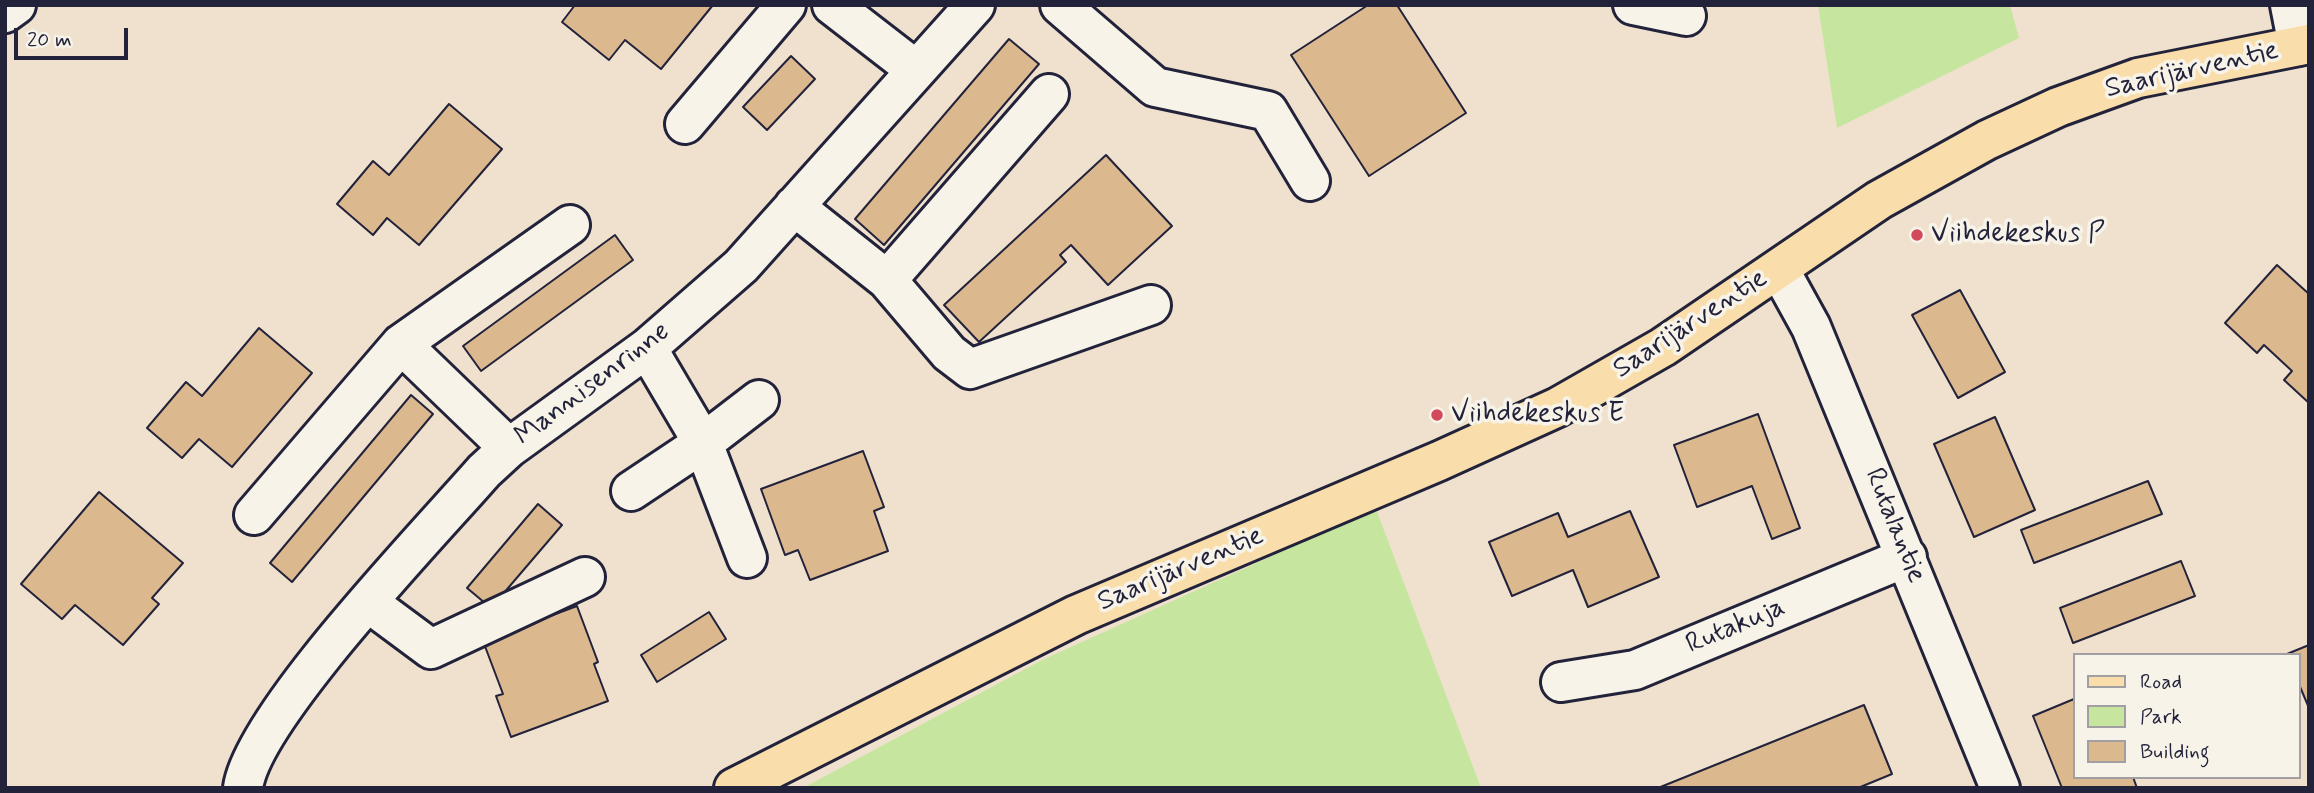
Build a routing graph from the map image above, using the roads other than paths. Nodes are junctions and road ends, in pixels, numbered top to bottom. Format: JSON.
{"nodes":[{"id":1,"x":16,"y":5,"type":"edge"},
{"id":2,"x":786,"y":5,"type":"edge"},
{"id":3,"x":832,"y":5,"type":"edge"},
{"id":4,"x":975,"y":5,"type":"edge"},
{"id":5,"x":1060,"y":5,"type":"edge"},
{"id":6,"x":1633,"y":5,"type":"edge"},
{"id":7,"x":2290,"y":5,"type":"edge"},
{"id":8,"x":5,"y":13,"type":"edge"},
{"id":9,"x":1686,"y":16,"type":"dead end"},
{"id":10,"x":2304,"y":45,"type":"edge"},
{"id":11,"x":916,"y":70,"type":"junction"},
{"id":12,"x":1049,"y":94,"type":"dead end"},
{"id":13,"x":685,"y":124,"type":"dead end"},
{"id":14,"x":1310,"y":181,"type":"dead end"},
{"id":15,"x":794,"y":206,"type":"junction"},
{"id":16,"x":570,"y":225,"type":"dead end"},
{"id":17,"x":1779,"y":269,"type":"junction"},
{"id":18,"x":887,"y":280,"type":"junction"},
{"id":19,"x":1151,"y":305,"type":"dead end"},
{"id":20,"x":401,"y":344,"type":"junction"},
{"id":21,"x":647,"y":348,"type":"junction"},
{"id":22,"x":759,"y":400,"type":"dead end"},
{"id":23,"x":703,"y":443,"type":"junction"},
{"id":24,"x":509,"y":448,"type":"junction"},
{"id":25,"x":631,"y":491,"type":"dead end"},
{"id":26,"x":254,"y":515,"type":"dead end"},
{"id":27,"x":1907,"y":557,"type":"junction"},
{"id":28,"x":747,"y":558,"type":"dead end"},
{"id":29,"x":585,"y":577,"type":"dead end"},
{"id":30,"x":369,"y":603,"type":"junction"},
{"id":31,"x":1561,"y":682,"type":"dead end"},
{"id":32,"x":243,"y":788,"type":"edge"},
{"id":33,"x":734,"y":788,"type":"edge"},
{"id":34,"x":2000,"y":788,"type":"edge"}],
"edges":[{"from":1,"to":8,"type":"street"},
{"from":2,"to":13,"type":"street"},
{"from":3,"to":11,"type":"street"},
{"from":4,"to":11,"type":"street","name":"Mannisenrinne"},
{"from":5,"to":14,"type":"street"},
{"from":6,"to":9,"type":"street"},
{"from":7,"to":10,"type":"street"},
{"from":10,"to":17,"type":"main road","name":"Saarijärventie"},
{"from":11,"to":15,"type":"street","name":"Mannisenrinne"},
{"from":12,"to":18,"type":"street"},
{"from":15,"to":18,"type":"street"},
{"from":15,"to":21,"type":"street","name":"Mannisenrinne"},
{"from":16,"to":20,"type":"street"},
{"from":17,"to":27,"type":"street","name":"Rutalantie"},
{"from":17,"to":33,"type":"main road","name":"Saarijärventie"},
{"from":18,"to":19,"type":"street"},
{"from":20,"to":24,"type":"street"},
{"from":20,"to":26,"type":"street"},
{"from":21,"to":23,"type":"street"},
{"from":21,"to":24,"type":"street","name":"Mannisenrinne"},
{"from":22,"to":23,"type":"street"},
{"from":23,"to":25,"type":"street"},
{"from":23,"to":28,"type":"street"},
{"from":24,"to":30,"type":"street","name":"Mannisenrinne"},
{"from":27,"to":31,"type":"street","name":"Rutakuja"},
{"from":27,"to":34,"type":"street","name":"Rutalantie"},
{"from":29,"to":30,"type":"street"},
{"from":30,"to":32,"type":"street","name":"Mannisenrinne"}]}
